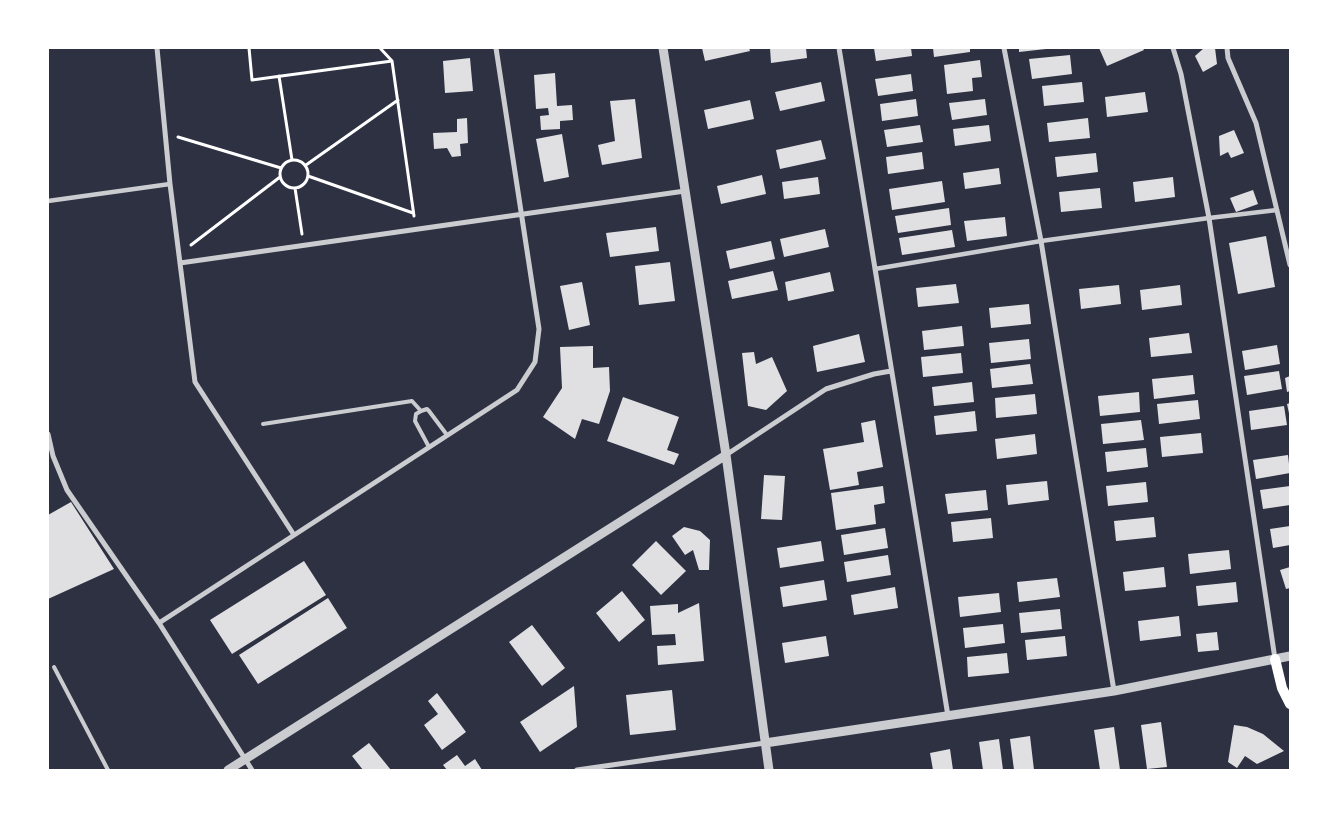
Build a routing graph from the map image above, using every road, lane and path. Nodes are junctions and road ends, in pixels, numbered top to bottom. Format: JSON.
{"nodes":[{"id":1,"x":157,"y":48,"type":"edge"},
{"id":2,"x":249,"y":48,"type":"edge"},
{"id":3,"x":380,"y":48,"type":"edge"},
{"id":4,"x":496,"y":48,"type":"edge"},
{"id":5,"x":663,"y":48,"type":"edge"},
{"id":6,"x":839,"y":48,"type":"edge"},
{"id":7,"x":1004,"y":48,"type":"edge"},
{"id":8,"x":1173,"y":48,"type":"edge"},
{"id":9,"x":1227,"y":48,"type":"edge"},
{"id":10,"x":392,"y":61,"type":"junction"},
{"id":11,"x":279,"y":76,"type":"junction"},
{"id":12,"x":398,"y":100,"type":"junction"},
{"id":13,"x":165,"y":133,"type":"junction"},
{"id":14,"x":292,"y":160,"type":"junction"},
{"id":15,"x":306,"y":165,"type":"junction"},
{"id":16,"x":281,"y":168,"type":"junction"},
{"id":17,"x":308,"y":176,"type":"junction"},
{"id":18,"x":280,"y":178,"type":"junction"},
{"id":19,"x":170,"y":184,"type":"junction"},
{"id":20,"x":295,"y":188,"type":"junction"},
{"id":21,"x":685,"y":191,"type":"junction"},
{"id":22,"x":48,"y":202,"type":"edge"},
{"id":23,"x":1277,"y":210,"type":"junction"},
{"id":24,"x":413,"y":213,"type":"junction"},
{"id":25,"x":521,"y":214,"type":"junction"},
{"id":26,"x":1209,"y":218,"type":"junction"},
{"id":27,"x":415,"y":229,"type":"junction"},
{"id":28,"x":1041,"y":240,"type":"junction"},
{"id":29,"x":304,"y":245,"type":"junction"},
{"id":30,"x":179,"y":255,"type":"junction"},
{"id":31,"x":180,"y":263,"type":"junction"},
{"id":32,"x":1290,"y":265,"type":"edge"},
{"id":33,"x":875,"y":269,"type":"junction"},
{"id":34,"x":891,"y":371,"type":"junction"},
{"id":35,"x":421,"y":411,"type":"junction"},
{"id":36,"x":263,"y":424,"type":"dead end"},
{"id":37,"x":48,"y":434,"type":"edge"},
{"id":38,"x":447,"y":435,"type":"junction"},
{"id":39,"x":430,"y":447,"type":"junction"},
{"id":40,"x":726,"y":455,"type":"junction"},
{"id":41,"x":294,"y":535,"type":"junction"},
{"id":42,"x":160,"y":623,"type":"junction"},
{"id":43,"x":1290,"y":656,"type":"edge"},
{"id":44,"x":1275,"y":659,"type":"junction"},
{"id":45,"x":54,"y":667,"type":"dead end"},
{"id":46,"x":1114,"y":691,"type":"junction"},
{"id":47,"x":1290,"y":704,"type":"edge"},
{"id":48,"x":948,"y":717,"type":"junction"},
{"id":49,"x":764,"y":743,"type":"junction"},
{"id":50,"x":246,"y":759,"type":"junction"},
{"id":51,"x":589,"y":769,"type":"edge"},
{"id":52,"x":108,"y":770,"type":"edge"},
{"id":53,"x":228,"y":770,"type":"edge"},
{"id":54,"x":252,"y":770,"type":"edge"},
{"id":55,"x":578,"y":770,"type":"edge"},
{"id":56,"x":769,"y":770,"type":"edge"}],
"edges":[{"from":1,"to":13,"type":"street"},
{"from":2,"to":11,"type":"path"},
{"from":3,"to":10,"type":"path"},
{"from":4,"to":25,"type":"street"},
{"from":5,"to":21,"type":"street"},
{"from":6,"to":33,"type":"street"},
{"from":7,"to":28,"type":"street"},
{"from":8,"to":26,"type":"street"},
{"from":9,"to":23,"type":"street"},
{"from":10,"to":11,"type":"path"},
{"from":10,"to":12,"type":"path"},
{"from":11,"to":14,"type":"path"},
{"from":12,"to":15,"type":"path"},
{"from":12,"to":24,"type":"path"},
{"from":13,"to":16,"type":"path"},
{"from":13,"to":19,"type":"street"},
{"from":14,"to":15,"type":"path"},
{"from":14,"to":16,"type":"path"},
{"from":15,"to":17,"type":"path"},
{"from":16,"to":18,"type":"path"},
{"from":17,"to":20,"type":"path"},
{"from":17,"to":24,"type":"path"},
{"from":18,"to":20,"type":"path"},
{"from":18,"to":30,"type":"path"},
{"from":19,"to":22,"type":"street"},
{"from":19,"to":30,"type":"street"},
{"from":20,"to":29,"type":"path"},
{"from":21,"to":25,"type":"street"},
{"from":21,"to":40,"type":"street"},
{"from":23,"to":26,"type":"street"},
{"from":23,"to":32,"type":"street"},
{"from":24,"to":27,"type":"path"},
{"from":25,"to":27,"type":"street"},
{"from":25,"to":38,"type":"street"},
{"from":26,"to":28,"type":"street"},
{"from":26,"to":44,"type":"street"},
{"from":27,"to":29,"type":"street"},
{"from":28,"to":33,"type":"street"},
{"from":28,"to":46,"type":"street"},
{"from":29,"to":31,"type":"street"},
{"from":30,"to":31,"type":"street"},
{"from":31,"to":41,"type":"street"},
{"from":33,"to":34,"type":"street"},
{"from":34,"to":40,"type":"street"},
{"from":34,"to":48,"type":"street"},
{"from":35,"to":36,"type":"lane"},
{"from":35,"to":38,"type":"lane"},
{"from":35,"to":39,"type":"lane"},
{"from":37,"to":42,"type":"street"},
{"from":38,"to":39,"type":"street"},
{"from":39,"to":41,"type":"street"},
{"from":40,"to":49,"type":"street"},
{"from":40,"to":50,"type":"street"},
{"from":41,"to":42,"type":"street"},
{"from":42,"to":50,"type":"street"},
{"from":43,"to":44,"type":"street"},
{"from":44,"to":46,"type":"street"},
{"from":44,"to":47,"type":"main road"},
{"from":45,"to":52,"type":"lane"},
{"from":46,"to":48,"type":"street"},
{"from":48,"to":49,"type":"street"},
{"from":49,"to":51,"type":"street"},
{"from":49,"to":56,"type":"street"},
{"from":50,"to":53,"type":"street"},
{"from":50,"to":54,"type":"street"},
{"from":51,"to":55,"type":"street"}]}
